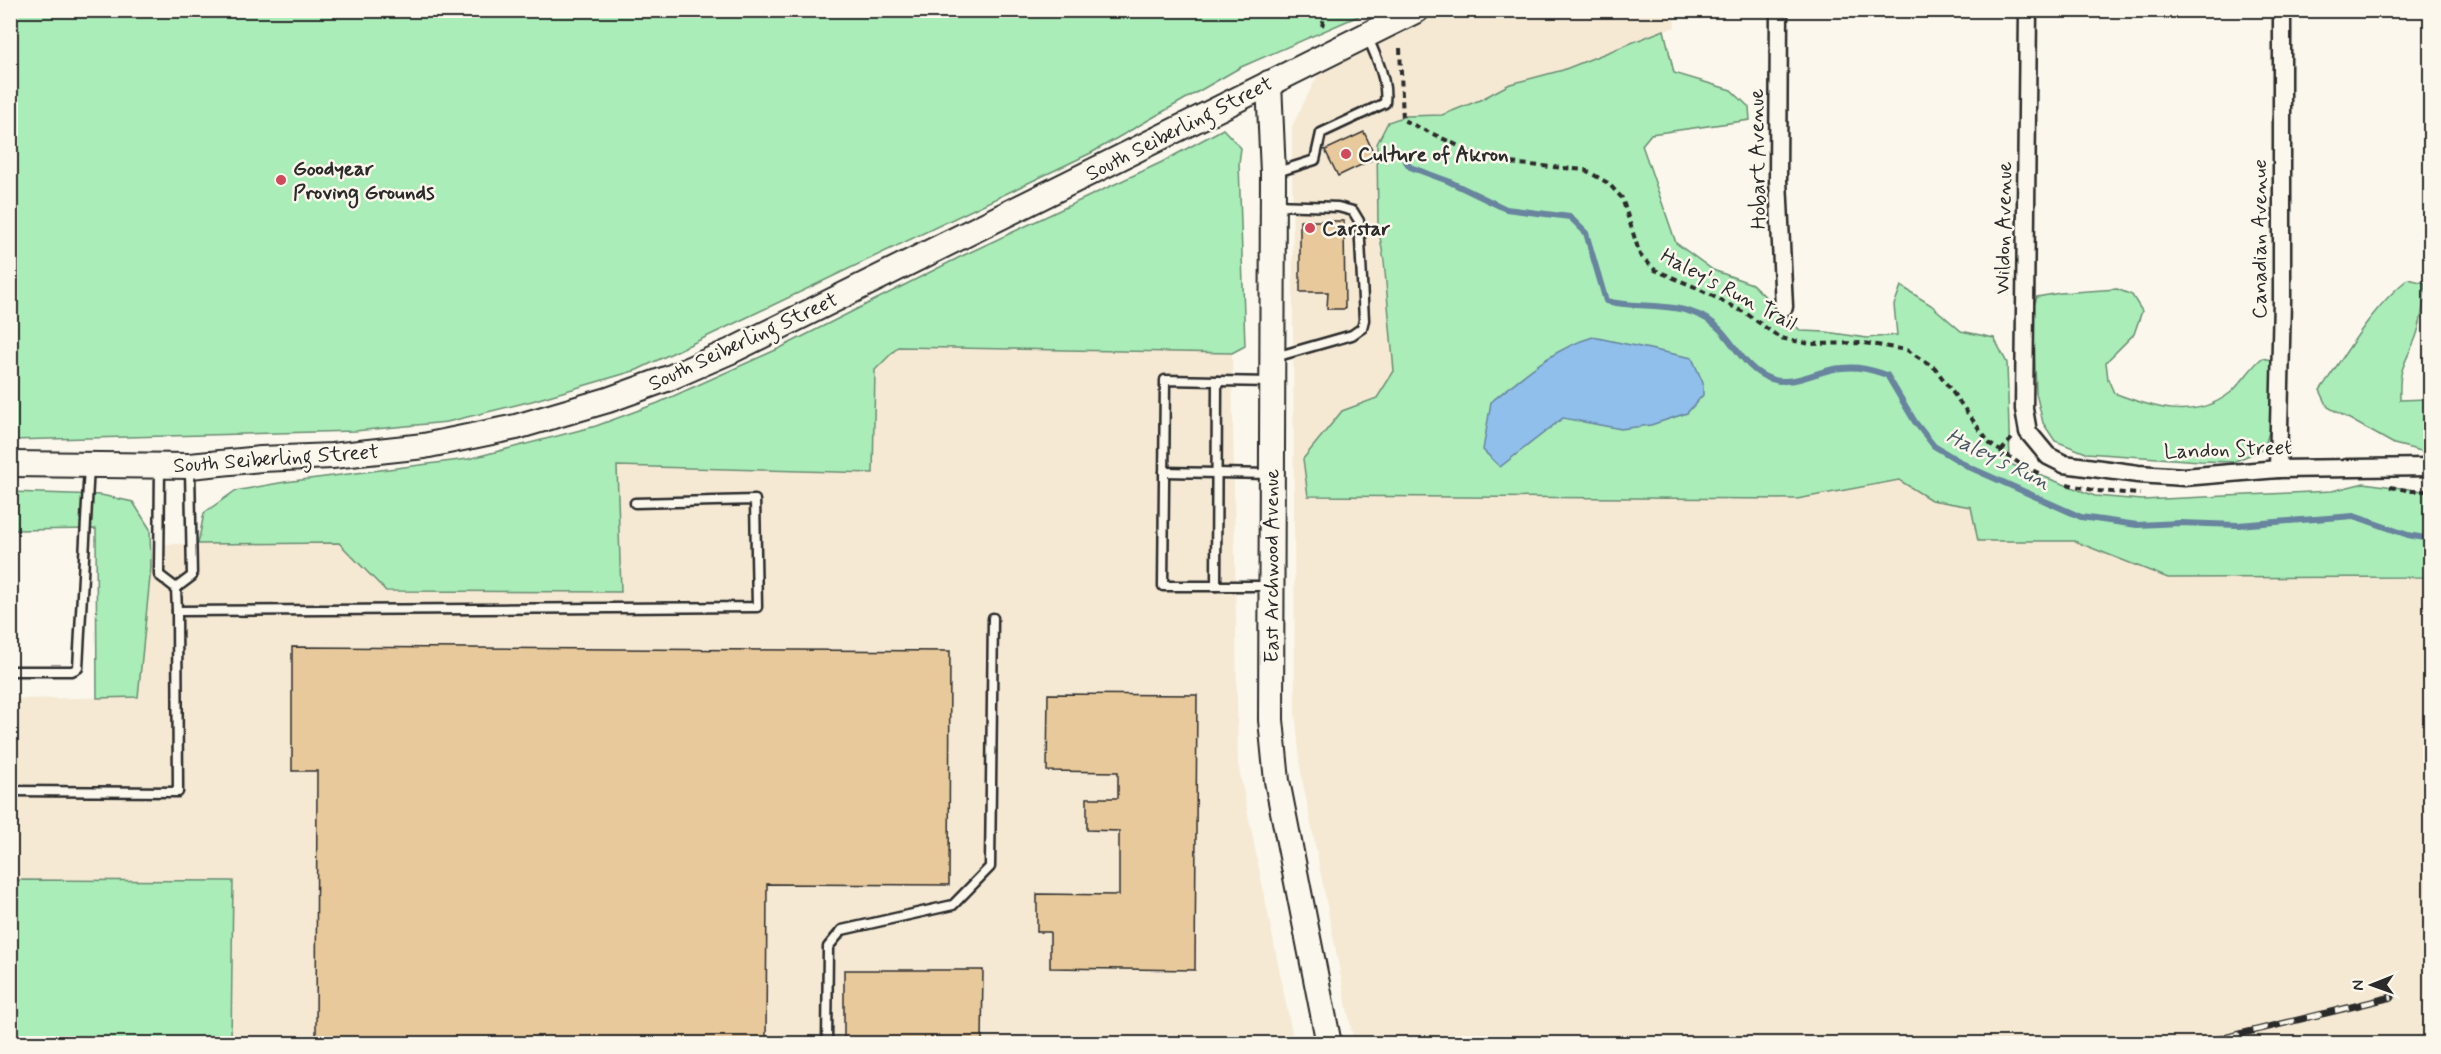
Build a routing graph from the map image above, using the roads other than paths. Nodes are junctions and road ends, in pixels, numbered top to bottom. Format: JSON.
{"nodes":[{"id":1,"x":1417,"y":10,"type":"edge"},
{"id":2,"x":1779,"y":10,"type":"edge"},
{"id":3,"x":2028,"y":10,"type":"edge"},
{"id":4,"x":2282,"y":10,"type":"edge"},
{"id":5,"x":1367,"y":36,"type":"junction"},
{"id":6,"x":1269,"y":83,"type":"junction"},
{"id":7,"x":1274,"y":174,"type":"junction"},
{"id":8,"x":1273,"y":205,"type":"junction"},
{"id":9,"x":1784,"y":307,"type":"dead end"},
{"id":10,"x":1272,"y":358,"type":"junction"},
{"id":11,"x":1216,"y":381,"type":"junction"},
{"id":12,"x":1272,"y":382,"type":"junction"},
{"id":13,"x":2036,"y":443,"type":"joint"},
{"id":14,"x":10,"y":464,"type":"edge"},
{"id":15,"x":89,"y":466,"type":"junction"},
{"id":16,"x":160,"y":466,"type":"junction"},
{"id":17,"x":190,"y":466,"type":"junction"},
{"id":18,"x":2430,"y":467,"type":"edge"},
{"id":19,"x":2278,"y":469,"type":"junction"},
{"id":20,"x":1164,"y":472,"type":"junction"},
{"id":21,"x":1216,"y":473,"type":"junction"},
{"id":22,"x":1272,"y":474,"type":"junction"},
{"id":23,"x":635,"y":503,"type":"dead end"},
{"id":24,"x":1216,"y":586,"type":"junction"},
{"id":25,"x":1271,"y":586,"type":"junction"},
{"id":26,"x":176,"y":588,"type":"junction"},
{"id":27,"x":177,"y":611,"type":"junction"},
{"id":28,"x":993,"y":618,"type":"dead end"},
{"id":29,"x":10,"y":671,"type":"edge"},
{"id":30,"x":10,"y":791,"type":"edge"},
{"id":31,"x":827,"y":1044,"type":"edge"},
{"id":32,"x":1329,"y":1044,"type":"edge"}],
"edges":[{"from":1,"to":5,"type":"main road","name":"South Seiberling Street"},
{"from":2,"to":9,"type":"street","name":"Hobart Avenue"},
{"from":3,"to":13,"type":"street","name":"Wildon Avenue"},
{"from":4,"to":19,"type":"street","name":"Canadian Avenue"},
{"from":5,"to":6,"type":"main road","name":"South Seiberling Street"},
{"from":5,"to":7,"type":"lane"},
{"from":6,"to":7,"type":"main road","name":"East Archwood Avenue"},
{"from":6,"to":17,"type":"main road","name":"South Seiberling Street"},
{"from":7,"to":8,"type":"main road","name":"East Archwood Avenue"},
{"from":8,"to":10,"type":"main road","name":"East Archwood Avenue"},
{"from":8,"to":10,"type":"lane"},
{"from":10,"to":12,"type":"main road","name":"East Archwood Avenue"},
{"from":11,"to":12,"type":"lane"},
{"from":11,"to":20,"type":"lane"},
{"from":11,"to":21,"type":"lane"},
{"from":12,"to":22,"type":"main road","name":"East Archwood Avenue"},
{"from":13,"to":19,"type":"street","name":"Landon Street"},
{"from":14,"to":15,"type":"main road","name":"South Seiberling Street"},
{"from":15,"to":16,"type":"main road","name":"South Seiberling Street"},
{"from":15,"to":29,"type":"lane"},
{"from":16,"to":17,"type":"main road","name":"South Seiberling Street"},
{"from":16,"to":26,"type":"lane"},
{"from":17,"to":26,"type":"lane"},
{"from":18,"to":19,"type":"street","name":"Landon Street"},
{"from":20,"to":21,"type":"lane"},
{"from":20,"to":24,"type":"lane"},
{"from":21,"to":22,"type":"lane"},
{"from":21,"to":24,"type":"lane"},
{"from":22,"to":25,"type":"main road","name":"East Archwood Avenue"},
{"from":23,"to":27,"type":"lane"},
{"from":24,"to":25,"type":"lane"},
{"from":25,"to":32,"type":"main road","name":"East Archwood Avenue"},
{"from":26,"to":27,"type":"lane"},
{"from":27,"to":30,"type":"lane"},
{"from":28,"to":31,"type":"lane"}]}
